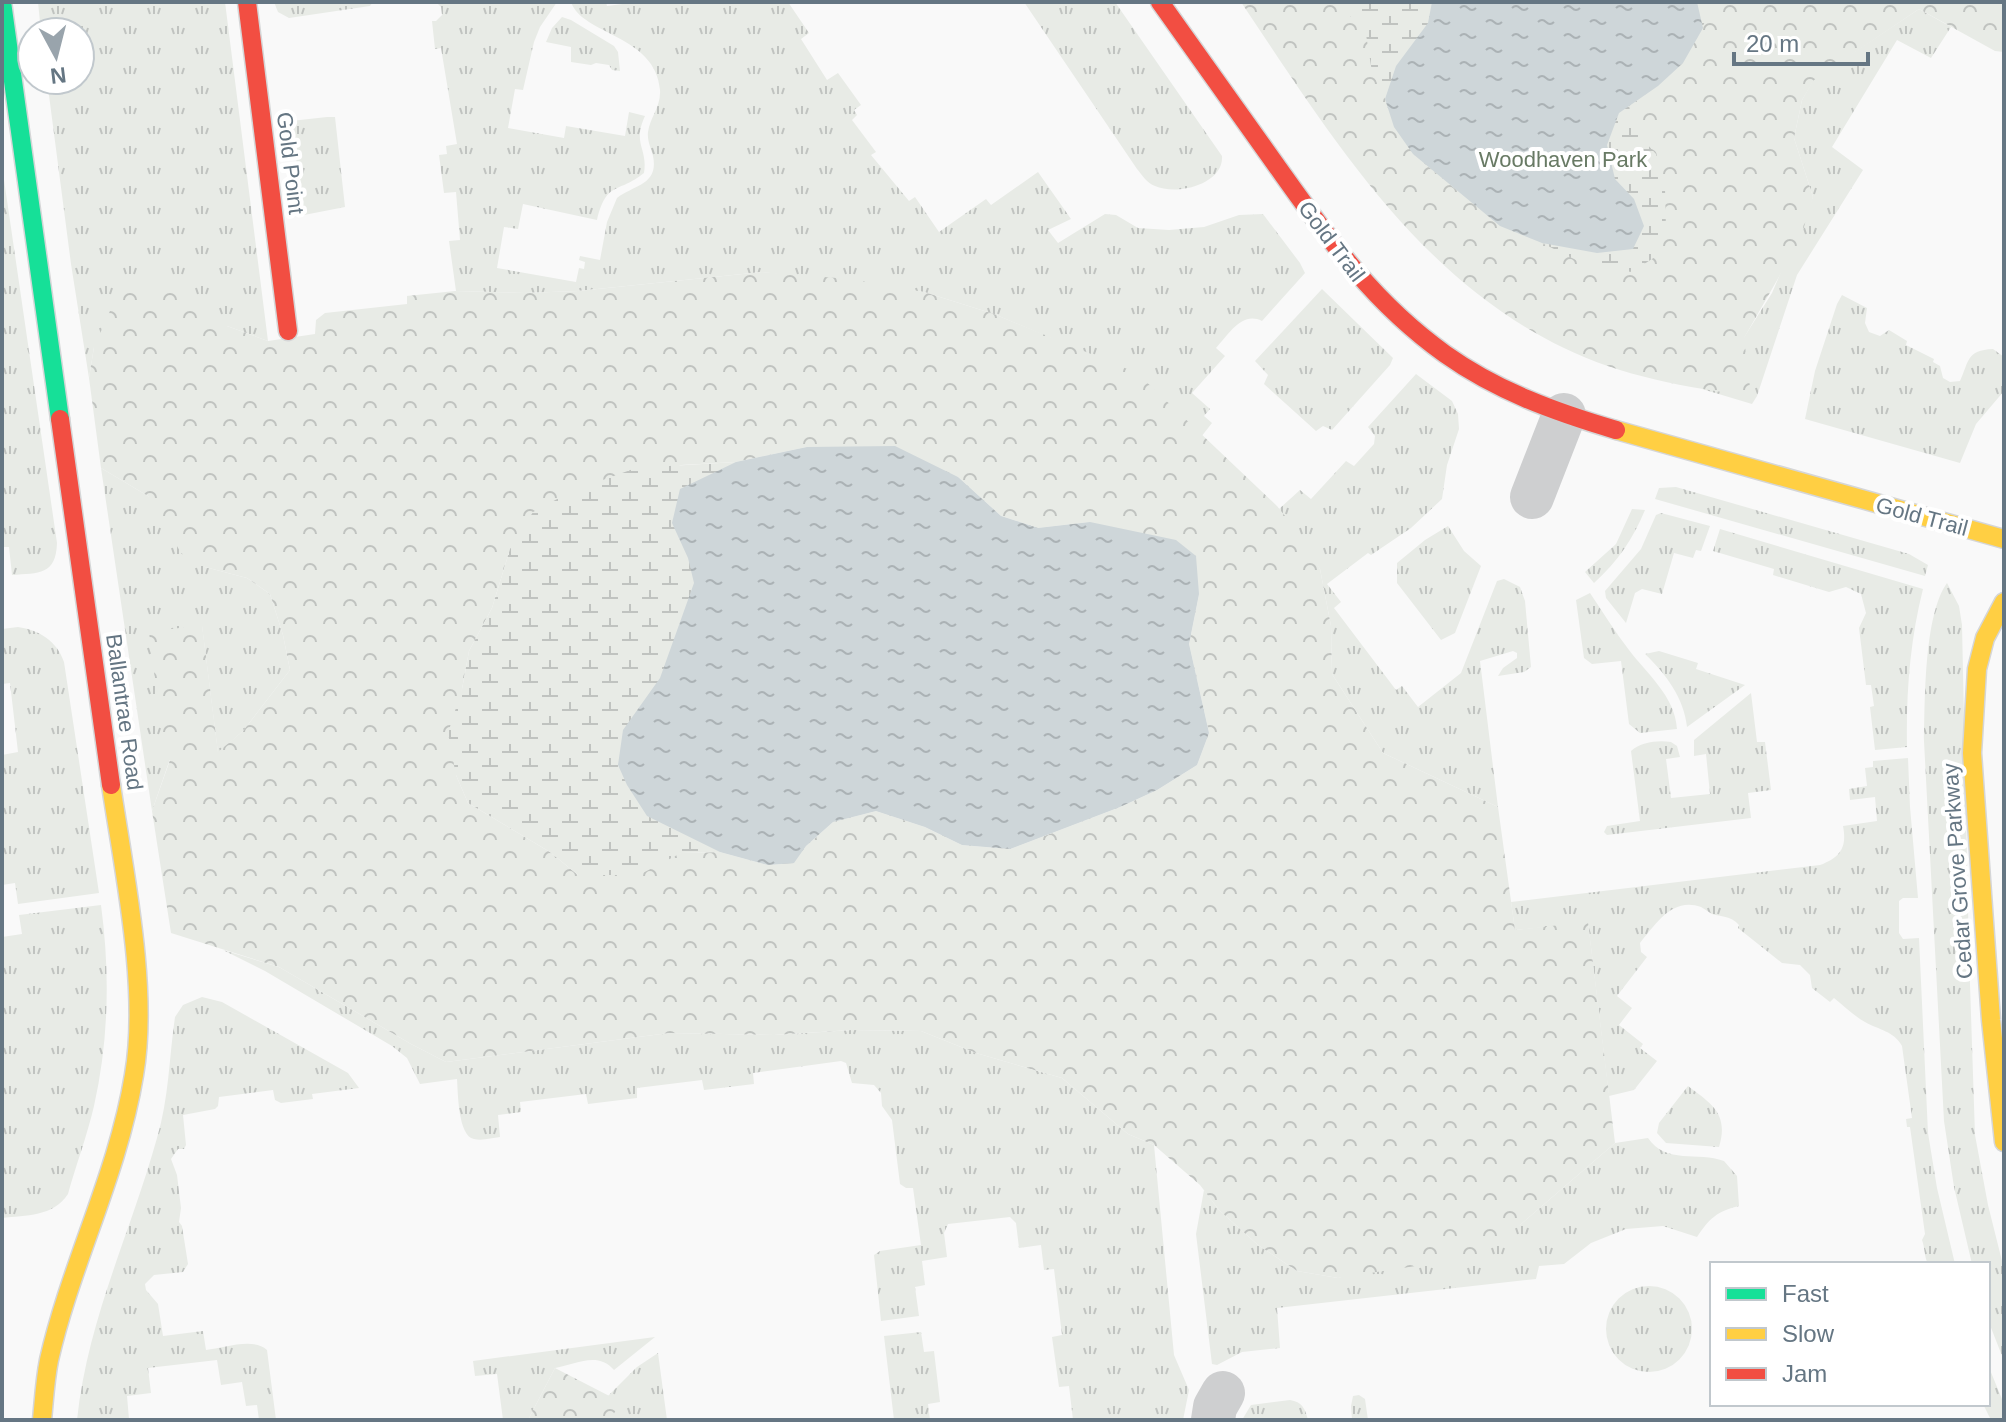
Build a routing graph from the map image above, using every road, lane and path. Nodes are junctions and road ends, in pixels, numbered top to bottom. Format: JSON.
{"nodes":[{"id":1,"x":2,"y":2,"type":"edge"},
{"id":2,"x":247,"y":2,"type":"edge"},
{"id":3,"x":1160,"y":2,"type":"edge"},
{"id":4,"x":288,"y":331,"type":"dead end"},
{"id":5,"x":1564,"y":415,"type":"junction"},
{"id":6,"x":1532,"y":497,"type":"dead end"},
{"id":7,"x":2004,"y":539,"type":"edge"},
{"id":8,"x":2004,"y":602,"type":"edge"},
{"id":9,"x":2004,"y":1142,"type":"edge"},
{"id":10,"x":42,"y":1420,"type":"edge"}],
"edges":[{"from":1,"to":10,"type":"street","name":"Ballantrae Road"},
{"from":2,"to":4,"type":"street","name":"Gold Point"},
{"from":3,"to":5,"type":"street","name":"Gold Trail"},
{"from":5,"to":6,"type":"street"},
{"from":5,"to":7,"type":"street","name":"Gold Trail"},
{"from":8,"to":9,"type":"street","name":"Cedar Grove Parkway"}]}
